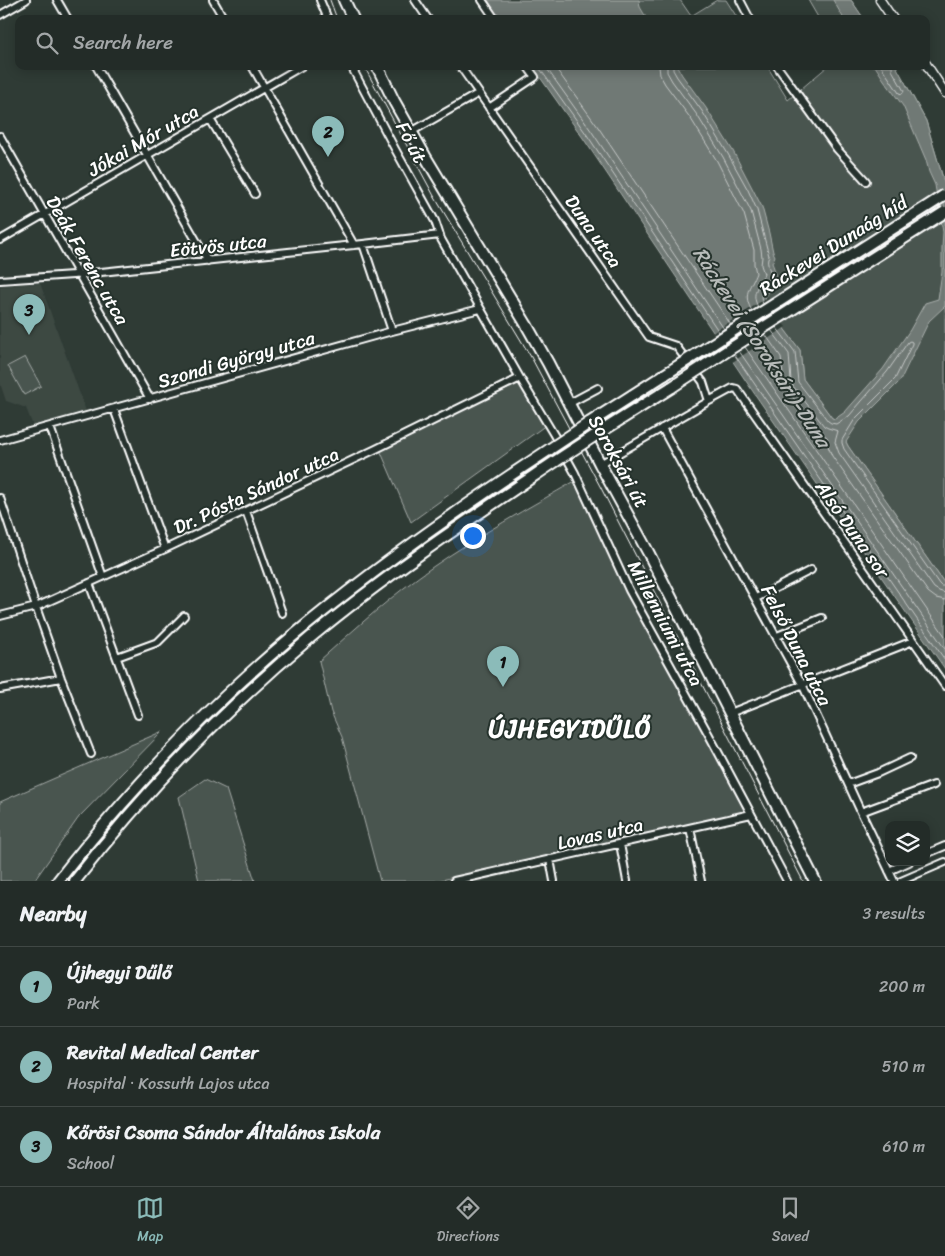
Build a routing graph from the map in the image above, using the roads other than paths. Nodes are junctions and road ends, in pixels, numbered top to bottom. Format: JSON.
{"nodes":[{"id":1,"x":26,"y":0,"type":"edge"},
{"id":2,"x":57,"y":0,"type":"edge"},
{"id":3,"x":213,"y":0,"type":"edge"},
{"id":4,"x":320,"y":0,"type":"edge"},
{"id":5,"x":345,"y":0,"type":"edge"},
{"id":6,"x":415,"y":0,"type":"edge"},
{"id":7,"x":482,"y":0,"type":"edge"},
{"id":8,"x":740,"y":0,"type":"edge"},
{"id":9,"x":880,"y":0,"type":"edge"},
{"id":10,"x":0,"y":15,"type":"edge"},
{"id":11,"x":66,"y":15,"type":"edge"},
{"id":12,"x":222,"y":15,"type":"edge"},
{"id":13,"x":326,"y":15,"type":"edge"},
{"id":14,"x":352,"y":15,"type":"edge"},
{"id":15,"x":425,"y":15,"type":"edge"},
{"id":16,"x":492,"y":15,"type":"edge"},
{"id":17,"x":748,"y":15,"type":"edge"},
{"id":18,"x":890,"y":15,"type":"edge"},
{"id":19,"x":98,"y":70,"type":"edge"},
{"id":20,"x":254,"y":70,"type":"edge"},
{"id":21,"x":295,"y":70,"type":"edge"},
{"id":22,"x":353,"y":70,"type":"edge"},
{"id":23,"x":379,"y":70,"type":"edge"},
{"id":24,"x":463,"y":70,"type":"edge"},
{"id":25,"x":530,"y":70,"type":"edge"},
{"id":26,"x":780,"y":70,"type":"edge"},
{"id":27,"x":930,"y":70,"type":"edge"},
{"id":28,"x":264,"y":88,"type":"junction"},
{"id":29,"x":479,"y":93,"type":"junction"},
{"id":30,"x":945,"y":93,"type":"edge"},
{"id":31,"x":489,"y":108,"type":"junction"},
{"id":32,"x":210,"y":119,"type":"junction"},
{"id":33,"x":411,"y":132,"type":"junction"},
{"id":34,"x":0,"y":136,"type":"edge"},
{"id":35,"x":147,"y":155,"type":"junction"},
{"id":36,"x":866,"y":180,"type":"dead end"},
{"id":37,"x":255,"y":194,"type":"dead end"},
{"id":38,"x":945,"y":194,"type":"edge"},
{"id":39,"x":945,"y":212,"type":"edge"},
{"id":40,"x":45,"y":214,"type":"junction"},
{"id":41,"x":440,"y":235,"type":"junction"},
{"id":42,"x":0,"y":240,"type":"edge"},
{"id":43,"x":363,"y":244,"type":"junction"},
{"id":44,"x":354,"y":245,"type":"junction"},
{"id":45,"x":208,"y":261,"type":"junction"},
{"id":46,"x":80,"y":274,"type":"junction"},
{"id":47,"x":0,"y":280,"type":"edge"},
{"id":48,"x":480,"y":309,"type":"junction"},
{"id":49,"x":392,"y":332,"type":"junction"},
{"id":50,"x":520,"y":378,"type":"junction"},
{"id":51,"x":598,"y":388,"type":"dead end"},
{"id":52,"x":150,"y":399,"type":"junction"},
{"id":53,"x":709,"y":401,"type":"junction"},
{"id":54,"x":568,"y":404,"type":"junction"},
{"id":55,"x":114,"y":409,"type":"junction"},
{"id":56,"x":50,"y":427,"type":"junction"},
{"id":57,"x":662,"y":428,"type":"junction"},
{"id":58,"x":0,"y":440,"type":"edge"},
{"id":59,"x":600,"y":464,"type":"junction"},
{"id":60,"x":0,"y":498,"type":"edge"},
{"id":61,"x":246,"y":511,"type":"junction"},
{"id":62,"x":165,"y":549,"type":"junction"},
{"id":63,"x":811,"y":570,"type":"dead end"},
{"id":64,"x":103,"y":577,"type":"junction"},
{"id":65,"x":89,"y":583,"type":"junction"},
{"id":66,"x":756,"y":598,"type":"junction"},
{"id":67,"x":36,"y":607,"type":"junction"},
{"id":68,"x":282,"y":613,"type":"dead end"},
{"id":69,"x":0,"y":616,"type":"edge"},
{"id":70,"x":184,"y":616,"type":"dead end"},
{"id":71,"x":822,"y":618,"type":"dead end"},
{"id":72,"x":777,"y":636,"type":"junction"},
{"id":73,"x":913,"y":641,"type":"junction"},
{"id":74,"x":117,"y":657,"type":"junction"},
{"id":75,"x":61,"y":678,"type":"junction"},
{"id":76,"x":802,"y":684,"type":"junction"},
{"id":77,"x":945,"y":686,"type":"edge"},
{"id":78,"x":0,"y":689,"type":"edge"},
{"id":79,"x":730,"y":713,"type":"junction"},
{"id":80,"x":138,"y":715,"type":"dead end"},
{"id":81,"x":91,"y":754,"type":"dead end"},
{"id":82,"x":910,"y":758,"type":"dead end"},
{"id":83,"x":848,"y":784,"type":"junction"},
{"id":84,"x":934,"y":785,"type":"dead end"},
{"id":85,"x":861,"y":812,"type":"junction"},
{"id":86,"x":751,"y":814,"type":"junction"},
{"id":87,"x":690,"y":828,"type":"junction"},
{"id":88,"x":620,"y":844,"type":"junction"},
{"id":89,"x":945,"y":846,"type":"edge"},
{"id":90,"x":930,"y":852,"type":"edge"},
{"id":91,"x":550,"y":860,"type":"junction"},
{"id":92,"x":945,"y":862,"type":"edge"},
{"id":93,"x":901,"y":866,"type":"edge"},
{"id":94,"x":890,"y":871,"type":"junction"},
{"id":95,"x":470,"y":879,"type":"edge"},
{"id":96,"x":58,"y":881,"type":"edge"},
{"id":97,"x":75,"y":881,"type":"edge"},
{"id":98,"x":454,"y":881,"type":"edge"},
{"id":99,"x":554,"y":881,"type":"edge"},
{"id":100,"x":627,"y":881,"type":"edge"},
{"id":101,"x":701,"y":881,"type":"edge"},
{"id":102,"x":787,"y":881,"type":"edge"},
{"id":103,"x":815,"y":881,"type":"edge"},
{"id":104,"x":894,"y":881,"type":"edge"},
{"id":105,"x":901,"y":881,"type":"edge"}],
"edges":[{"from":1,"to":10,"type":"street"},
{"from":2,"to":11,"type":"street"},
{"from":3,"to":12,"type":"street"},
{"from":4,"to":13,"type":"street"},
{"from":5,"to":14,"type":"main road"},
{"from":6,"to":15,"type":"street"},
{"from":7,"to":16,"type":"street"},
{"from":8,"to":17,"type":"street"},
{"from":9,"to":18,"type":"street"},
{"from":19,"to":35,"type":"street"},
{"from":20,"to":28,"type":"street"},
{"from":21,"to":28,"type":"street","name":"Jókai Mór utca"},
{"from":22,"to":41,"type":"street","name":"Fő út"},
{"from":23,"to":33,"type":"main road","name":"Soroksári út"},
{"from":24,"to":29,"type":"street","name":"Duna utca"},
{"from":25,"to":31,"type":"street"},
{"from":26,"to":36,"type":"street"},
{"from":27,"to":30,"type":"street"},
{"from":28,"to":32,"type":"street","name":"Jókai Mór utca"},
{"from":28,"to":44,"type":"street"},
{"from":29,"to":31,"type":"street","name":"Duna utca"},
{"from":29,"to":33,"type":"street"},
{"from":31,"to":53,"type":"street","name":"Duna utca"},
{"from":32,"to":35,"type":"street","name":"Jókai Mór utca"},
{"from":32,"to":37,"type":"street"},
{"from":33,"to":54,"type":"main road","name":"Soroksári út"},
{"from":34,"to":40,"type":"street","name":"Deák Ferenc utca"},
{"from":35,"to":40,"type":"street","name":"Jókai Mór utca"},
{"from":35,"to":45,"type":"street"},
{"from":38,"to":96,"type":"main road","name":"Ráckevei Dunaág híd","bridge":true},
{"from":39,"to":97,"type":"main road","name":"Ráckevei Dunaág híd","bridge":true},
{"from":40,"to":42,"type":"street","name":"Jókai Mór utca"},
{"from":40,"to":46,"type":"street","name":"Deák Ferenc utca"},
{"from":41,"to":43,"type":"street","name":"Eötvös utca"},
{"from":41,"to":48,"type":"street","name":"Fő út"},
{"from":43,"to":44,"type":"street","name":"Eötvös utca"},
{"from":43,"to":49,"type":"street"},
{"from":44,"to":45,"type":"street","name":"Eötvös utca"},
{"from":45,"to":46,"type":"street","name":"Eötvös utca"},
{"from":46,"to":47,"type":"street","name":"Eötvös utca"},
{"from":46,"to":52,"type":"street","name":"Deák Ferenc utca"},
{"from":48,"to":49,"type":"street","name":"Szondi György utca"},
{"from":48,"to":50,"type":"street","name":"Millenniumi utca"},
{"from":49,"to":52,"type":"street","name":"Szondi György utca"},
{"from":50,"to":61,"type":"street","name":"Dr. Pósta Sándor utca"},
{"from":50,"to":86,"type":"street","name":"Millenniumi utca"},
{"from":51,"to":54,"type":"street"},
{"from":52,"to":55,"type":"street","name":"Szondi György utca"},
{"from":53,"to":57,"type":"street"},
{"from":53,"to":73,"type":"street","name":"Alsó Duna sor"},
{"from":54,"to":59,"type":"main road","name":"Soroksári út"},
{"from":55,"to":56,"type":"street","name":"Szondi György utca"},
{"from":55,"to":62,"type":"street"},
{"from":56,"to":58,"type":"street","name":"Szondi György utca"},
{"from":56,"to":64,"type":"street"},
{"from":57,"to":59,"type":"street"},
{"from":57,"to":66,"type":"street","name":"Felső Duna utca"},
{"from":59,"to":79,"type":"main road","name":"Soroksári út"},
{"from":60,"to":67,"type":"street"},
{"from":61,"to":62,"type":"street","name":"Dr. Pósta Sándor utca"},
{"from":61,"to":68,"type":"street"},
{"from":62,"to":64,"type":"street","name":"Dr. Pósta Sándor utca"},
{"from":63,"to":66,"type":"street"},
{"from":64,"to":65,"type":"street","name":"Dr. Pósta Sándor utca"},
{"from":65,"to":67,"type":"street","name":"Dr. Pósta Sándor utca"},
{"from":65,"to":74,"type":"street"},
{"from":66,"to":72,"type":"street","name":"Felső Duna utca"},
{"from":67,"to":69,"type":"street","name":"Dr. Pósta Sándor utca"},
{"from":67,"to":75,"type":"street"},
{"from":70,"to":74,"type":"street"},
{"from":71,"to":72,"type":"street"},
{"from":72,"to":76,"type":"street","name":"Felső Duna utca"},
{"from":73,"to":76,"type":"street"},
{"from":73,"to":77,"type":"street","name":"Alsó Duna sor"},
{"from":74,"to":80,"type":"street"},
{"from":75,"to":78,"type":"street"},
{"from":75,"to":81,"type":"street"},
{"from":76,"to":79,"type":"street"},
{"from":76,"to":83,"type":"street","name":"Felső Duna utca"},
{"from":79,"to":103,"type":"main road","name":"Soroksári út"},
{"from":82,"to":83,"type":"street"},
{"from":83,"to":85,"type":"street","name":"Felső Duna utca"},
{"from":84,"to":85,"type":"street"},
{"from":85,"to":94,"type":"street","name":"Felső Duna utca"},
{"from":86,"to":87,"type":"street","name":"Lovas utca"},
{"from":86,"to":102,"type":"street","name":"Millenniumi utca"},
{"from":87,"to":88,"type":"street","name":"Lovas utca"},
{"from":87,"to":101,"type":"street"},
{"from":88,"to":91,"type":"street","name":"Lovas utca"},
{"from":88,"to":100,"type":"street"},
{"from":89,"to":90,"type":"street"},
{"from":91,"to":95,"type":"street","name":"Lovas utca"},
{"from":91,"to":99,"type":"street"},
{"from":92,"to":105,"type":"street"},
{"from":93,"to":94,"type":"street"},
{"from":94,"to":104,"type":"street","name":"Felső Duna utca"},
{"from":95,"to":98,"type":"street","name":"Lovas utca"}]}
